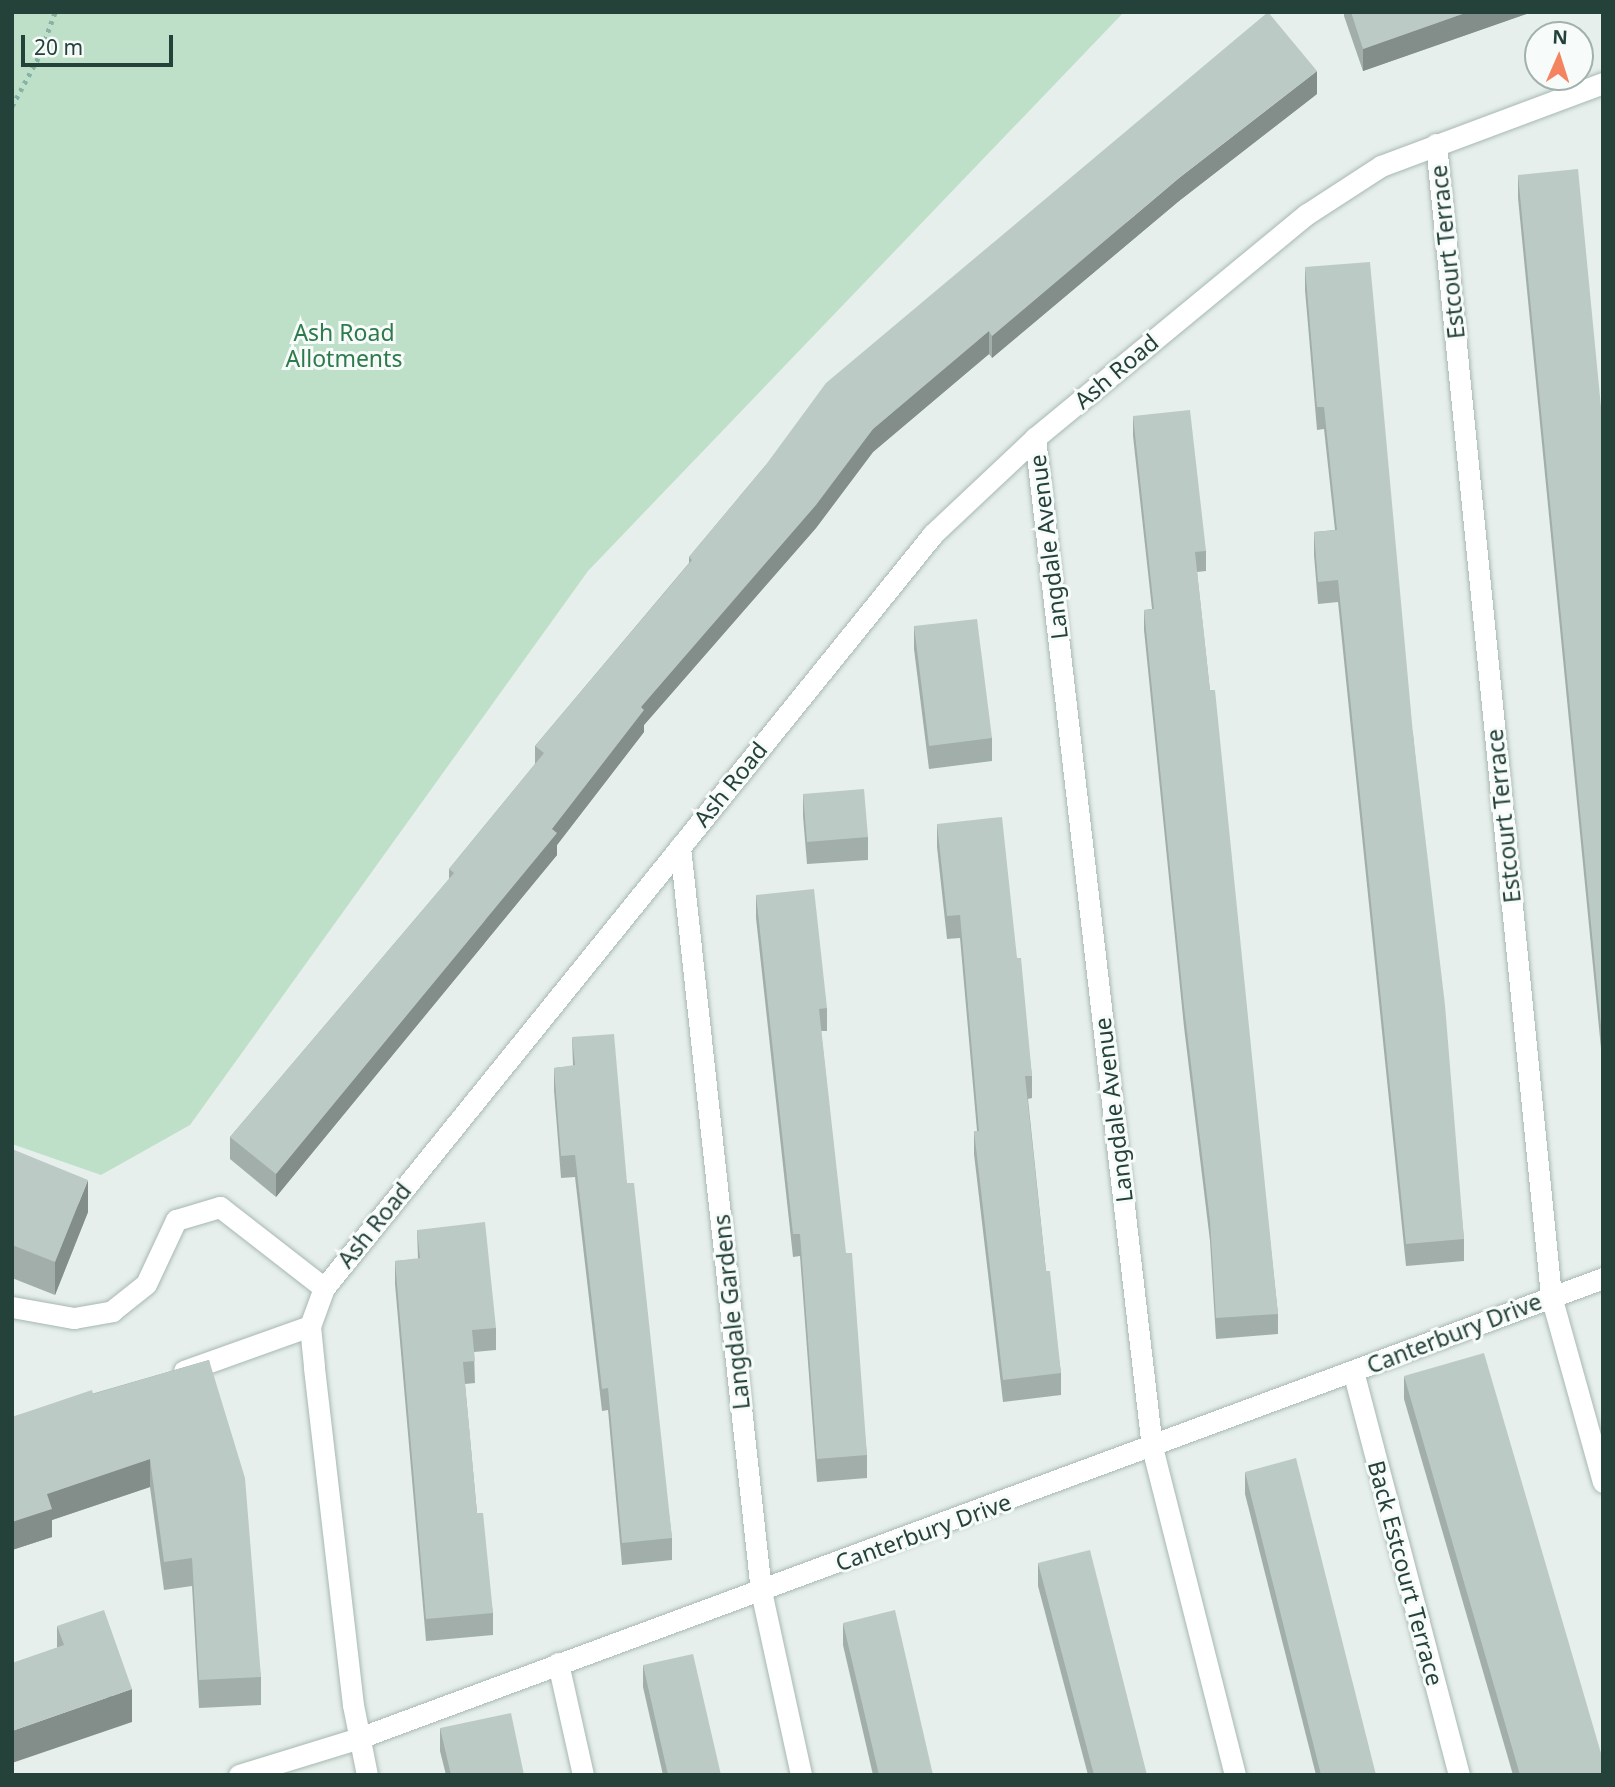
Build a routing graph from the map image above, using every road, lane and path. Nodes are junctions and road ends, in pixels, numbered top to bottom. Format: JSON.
{"nodes":[{"id":1,"x":55,"y":12,"type":"edge"},
{"id":2,"x":1603,"y":83,"type":"edge"},
{"id":3,"x":12,"y":106,"type":"edge"},
{"id":4,"x":1436,"y":144,"type":"junction"},
{"id":5,"x":1035,"y":438,"type":"junction"},
{"id":6,"x":680,"y":847,"type":"junction"},
{"id":7,"x":1603,"y":1278,"type":"edge"},
{"id":8,"x":324,"y":1289,"type":"junction"},
{"id":9,"x":1551,"y":1296,"type":"junction"},
{"id":10,"x":12,"y":1307,"type":"edge"},
{"id":11,"x":310,"y":1326,"type":"junction"},
{"id":12,"x":1353,"y":1371,"type":"junction"},
{"id":13,"x":168,"y":1377,"type":"edge"},
{"id":14,"x":1152,"y":1447,"type":"junction"},
{"id":15,"x":1603,"y":1482,"type":"edge"},
{"id":16,"x":761,"y":1591,"type":"junction"},
{"id":17,"x":558,"y":1663,"type":"junction"},
{"id":18,"x":359,"y":1738,"type":"junction"},
{"id":19,"x":239,"y":1775,"type":"edge"},
{"id":20,"x":368,"y":1775,"type":"edge"},
{"id":21,"x":583,"y":1775,"type":"edge"},
{"id":22,"x":801,"y":1775,"type":"edge"},
{"id":23,"x":1235,"y":1775,"type":"edge"},
{"id":24,"x":1459,"y":1775,"type":"edge"}],
"edges":[{"from":1,"to":3,"type":"path"},
{"from":2,"to":4,"type":"street","name":"Ash Road"},
{"from":4,"to":5,"type":"street","name":"Ash Road"},
{"from":4,"to":9,"type":"street","name":"Estcourt Terrace"},
{"from":5,"to":6,"type":"street","name":"Ash Road"},
{"from":5,"to":14,"type":"street","name":"Langdale Avenue"},
{"from":6,"to":8,"type":"street","name":"Ash Road"},
{"from":6,"to":16,"type":"street","name":"Langdale Gardens"},
{"from":7,"to":9,"type":"street","name":"Canterbury Drive"},
{"from":8,"to":10,"type":"street"},
{"from":8,"to":11,"type":"street","name":"Ash Road"},
{"from":9,"to":12,"type":"street","name":"Canterbury Drive"},
{"from":9,"to":15,"type":"street","name":"Estcourt Terrace"},
{"from":11,"to":13,"type":"street"},
{"from":11,"to":18,"type":"street","name":"Ash Road"},
{"from":12,"to":14,"type":"street","name":"Canterbury Drive"},
{"from":12,"to":24,"type":"street","name":"Back Estcourt Terrace"},
{"from":14,"to":16,"type":"street","name":"Canterbury Drive"},
{"from":14,"to":23,"type":"street","name":"Langdale Avenue"},
{"from":16,"to":17,"type":"street","name":"Canterbury Drive"},
{"from":16,"to":22,"type":"street","name":"Langdale Gardens"},
{"from":17,"to":18,"type":"street","name":"Canterbury Drive"},
{"from":17,"to":21,"type":"street"},
{"from":18,"to":19,"type":"street","name":"Canterbury Drive"},
{"from":18,"to":20,"type":"street","name":"Ash Road"}]}
